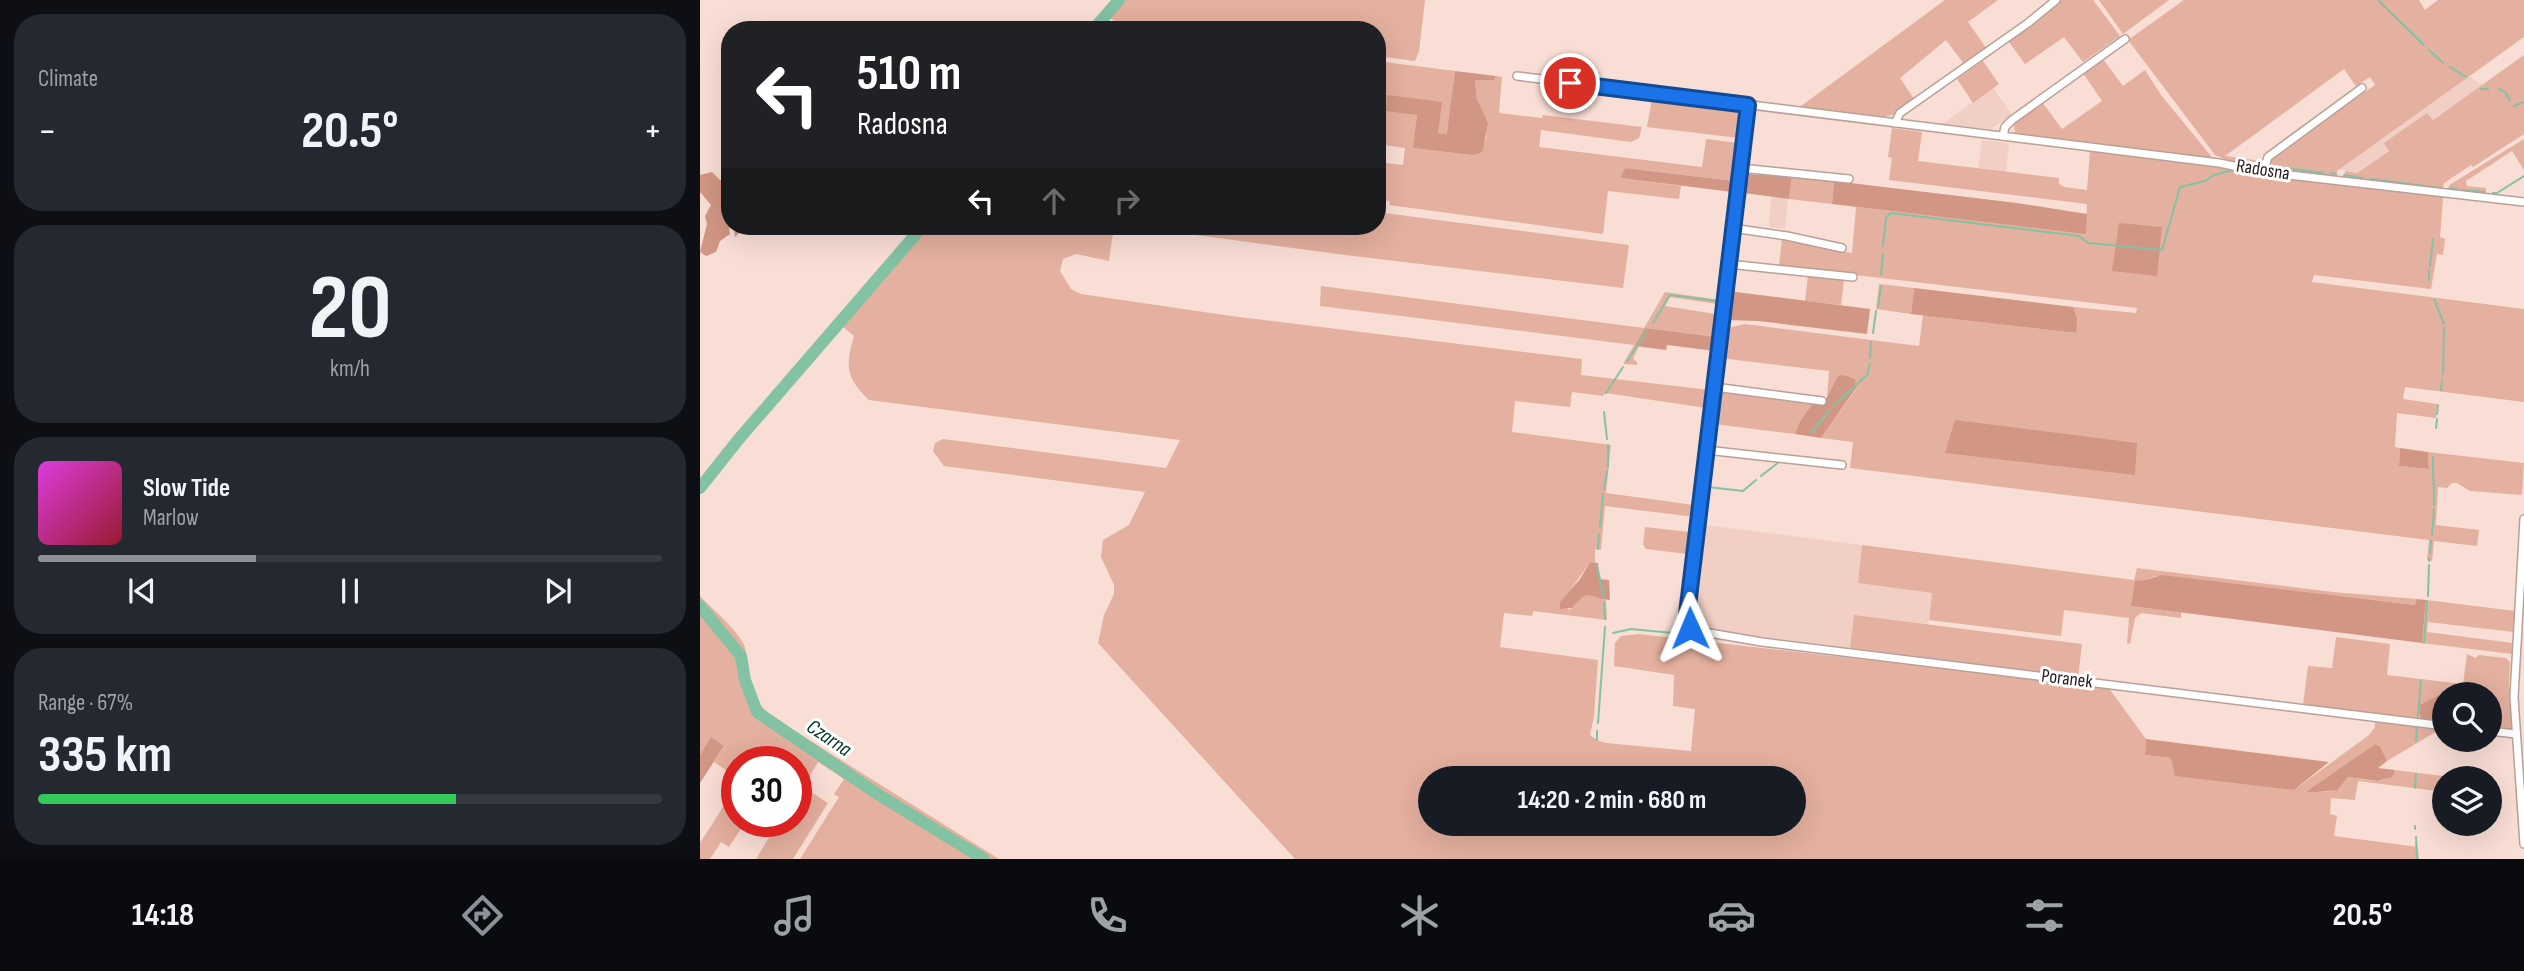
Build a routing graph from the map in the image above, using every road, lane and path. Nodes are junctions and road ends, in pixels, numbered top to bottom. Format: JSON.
{"nodes":[{"id":1,"x":2056,"y":0,"type":"edge"},
{"id":2,"x":2125,"y":39,"type":"dead end"},
{"id":3,"x":1517,"y":76,"type":"dead end"},
{"id":4,"x":2362,"y":88,"type":"dead end"},
{"id":5,"x":1748,"y":105,"type":"junction"},
{"id":6,"x":1895,"y":123,"type":"junction"},
{"id":7,"x":2003,"y":136,"type":"junction"},
{"id":8,"x":1740,"y":168,"type":"junction"},
{"id":9,"x":2263,"y":172,"type":"junction"},
{"id":10,"x":1849,"y":179,"type":"dead end"},
{"id":11,"x":2524,"y":202,"type":"edge"},
{"id":12,"x":1732,"y":228,"type":"junction"},
{"id":13,"x":1842,"y":248,"type":"dead end"},
{"id":14,"x":1728,"y":264,"type":"junction"},
{"id":15,"x":1853,"y":277,"type":"dead end"},
{"id":16,"x":1714,"y":387,"type":"junction"},
{"id":17,"x":1822,"y":401,"type":"dead end"},
{"id":18,"x":1706,"y":450,"type":"junction"},
{"id":19,"x":1842,"y":465,"type":"dead end"},
{"id":20,"x":2524,"y":519,"type":"edge"},
{"id":21,"x":2432,"y":724,"type":"edge"},
{"id":22,"x":2502,"y":732,"type":"edge"},
{"id":23,"x":2516,"y":734,"type":"junction"},
{"id":24,"x":2524,"y":844,"type":"edge"}],
"edges":[{"from":1,"to":6,"type":"street"},
{"from":2,"to":7,"type":"street"},
{"from":3,"to":5,"type":"street","name":"Radosna"},
{"from":4,"to":9,"type":"street"},
{"from":5,"to":6,"type":"street","name":"Radosna"},
{"from":5,"to":8,"type":"street"},
{"from":6,"to":7,"type":"street","name":"Radosna"},
{"from":7,"to":9,"type":"street","name":"Radosna"},
{"from":8,"to":10,"type":"street"},
{"from":8,"to":12,"type":"street"},
{"from":9,"to":11,"type":"street","name":"Radosna"},
{"from":12,"to":13,"type":"street"},
{"from":12,"to":14,"type":"street"},
{"from":14,"to":15,"type":"street"},
{"from":14,"to":16,"type":"street"},
{"from":16,"to":17,"type":"street"},
{"from":16,"to":18,"type":"street"},
{"from":18,"to":19,"type":"street"},
{"from":18,"to":21,"type":"street","name":"Poranek"},
{"from":20,"to":23,"type":"street"},
{"from":22,"to":23,"type":"street"},
{"from":23,"to":24,"type":"street"}]}
